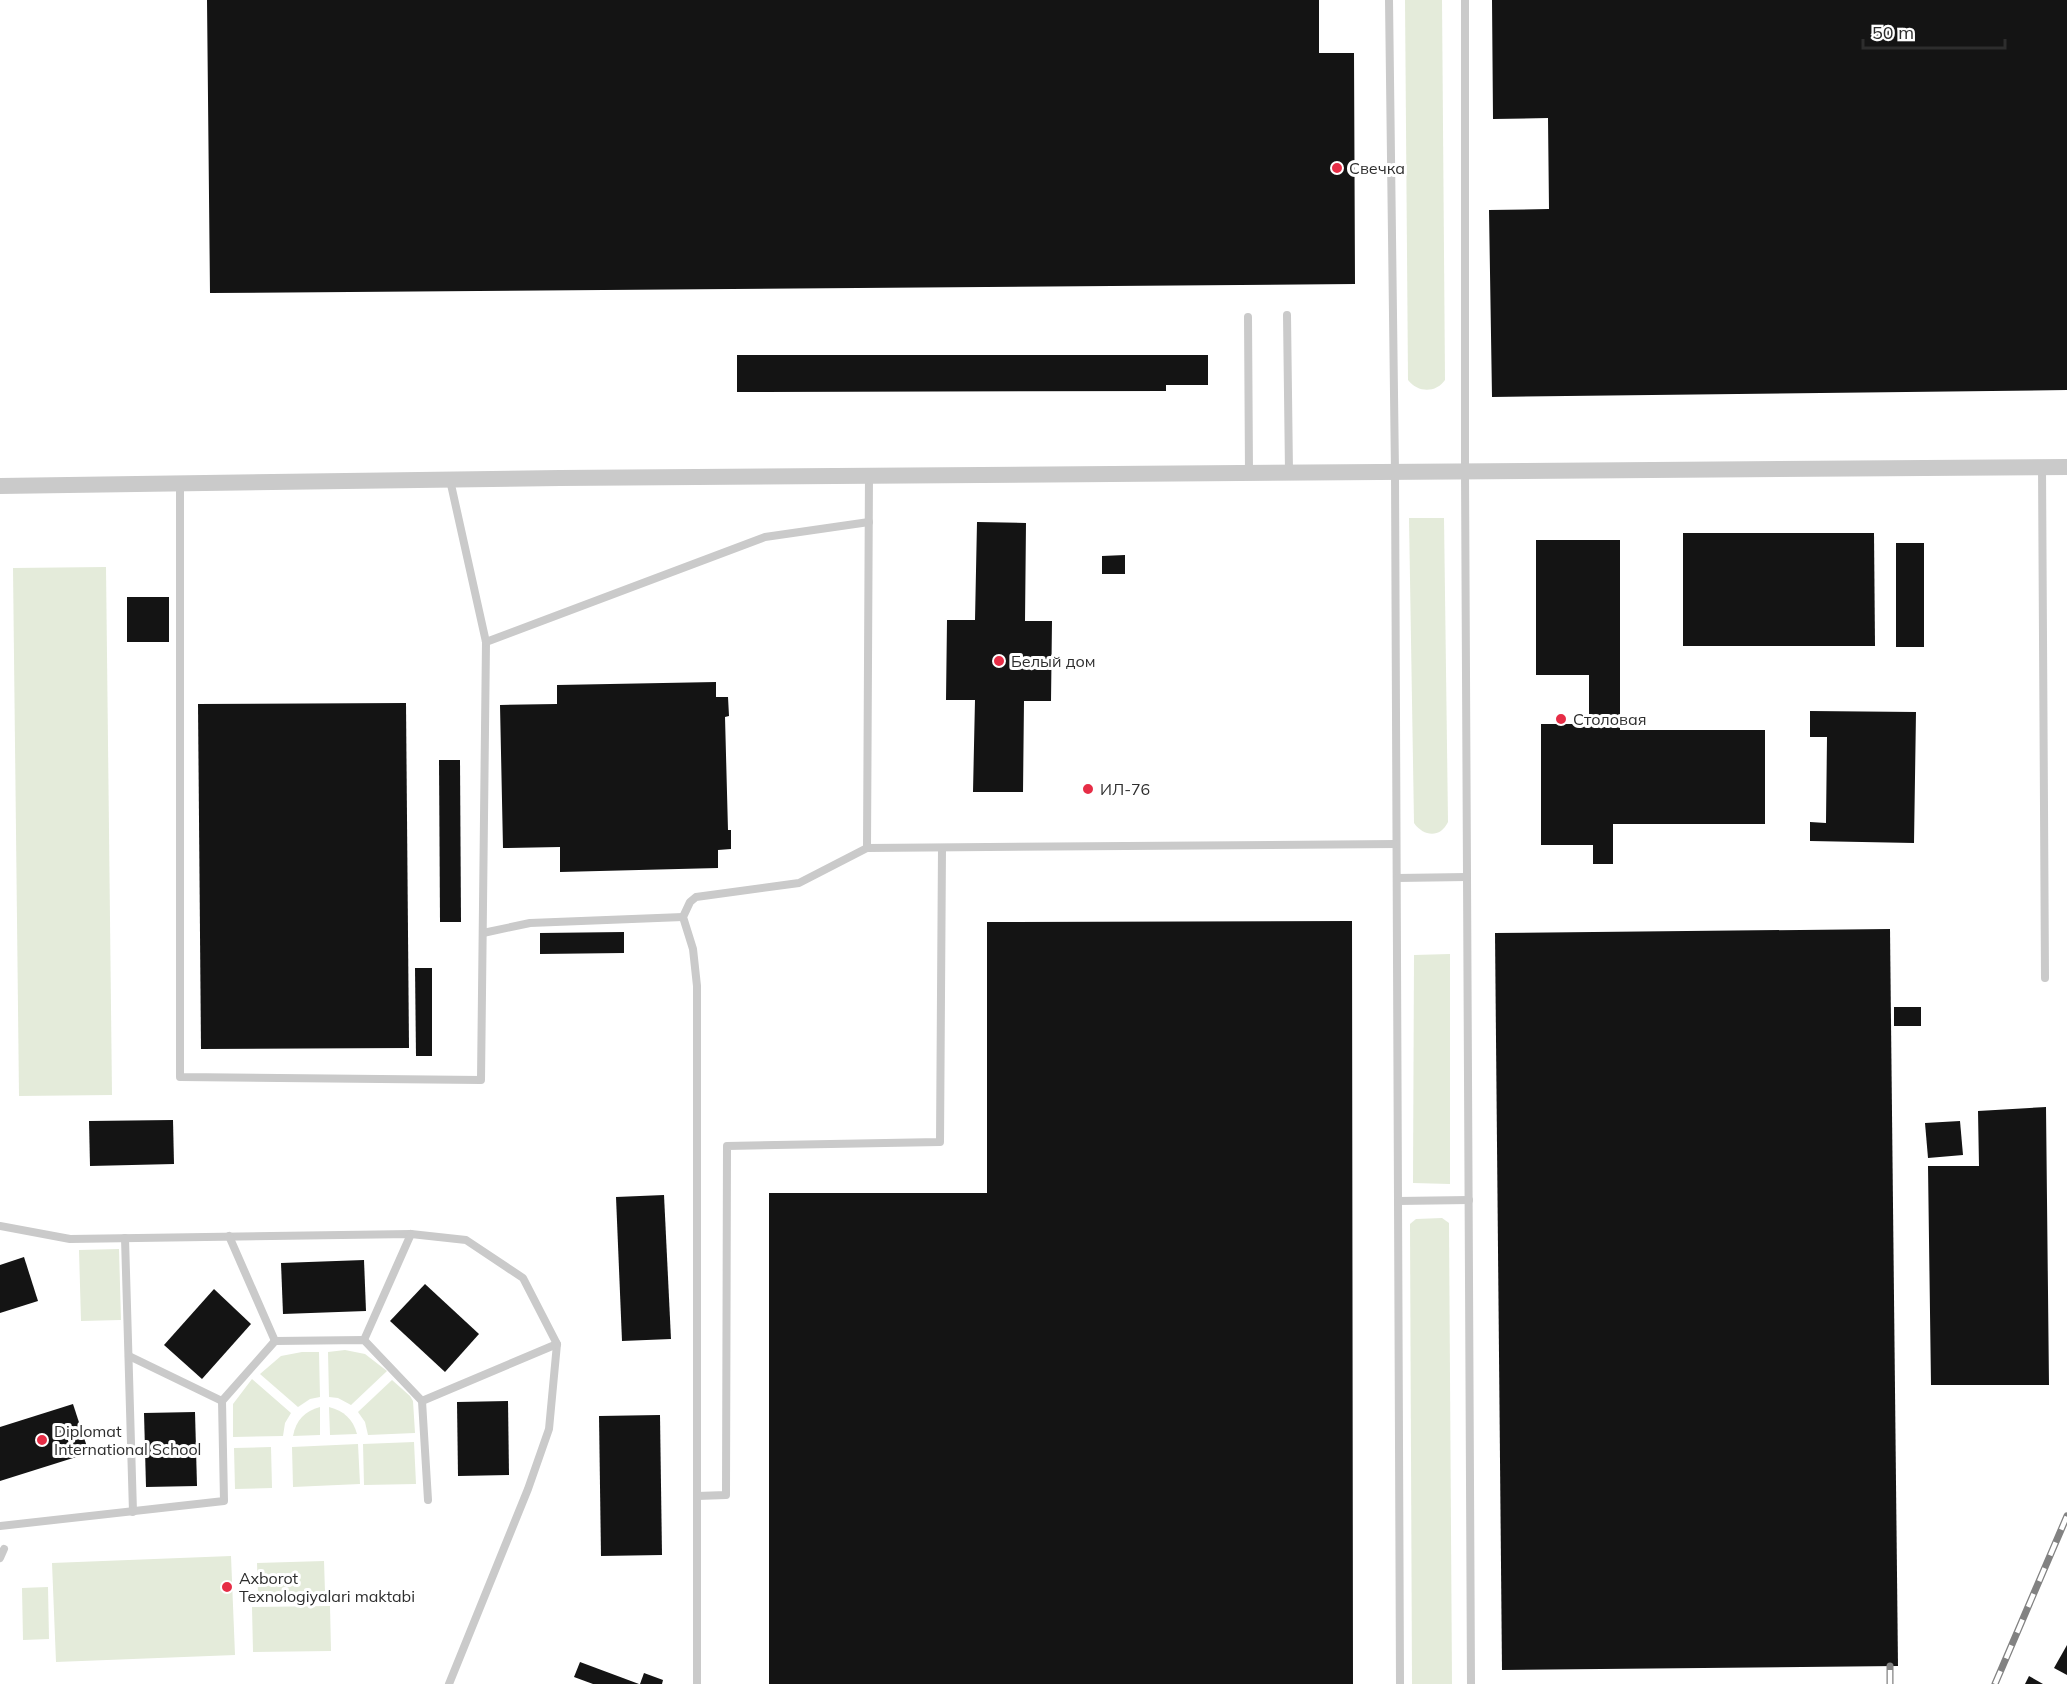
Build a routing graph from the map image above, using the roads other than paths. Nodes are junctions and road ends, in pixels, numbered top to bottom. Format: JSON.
{"nodes":[{"id":1,"x":1389,"y":0,"type":"edge"},
{"id":2,"x":1465,"y":0,"type":"edge"},
{"id":3,"x":1287,"y":315,"type":"dead end"},
{"id":4,"x":1248,"y":317,"type":"dead end"},
{"id":5,"x":2042,"y":467,"type":"junction"},
{"id":6,"x":2067,"y":468,"type":"edge"},
{"id":7,"x":1289,"y":472,"type":"junction"},
{"id":8,"x":1395,"y":472,"type":"junction"},
{"id":9,"x":1465,"y":472,"type":"junction"},
{"id":10,"x":1249,"y":473,"type":"junction"},
{"id":11,"x":868,"y":475,"type":"junction"},
{"id":12,"x":450,"y":480,"type":"junction"},
{"id":13,"x":180,"y":483,"type":"junction"},
{"id":14,"x":0,"y":486,"type":"edge"},
{"id":15,"x":869,"y":522,"type":"junction"},
{"id":16,"x":486,"y":642,"type":"junction"},
{"id":17,"x":1396,"y":844,"type":"junction"},
{"id":18,"x":867,"y":848,"type":"junction"},
{"id":19,"x":942,"y":848,"type":"junction"},
{"id":20,"x":1467,"y":877,"type":"junction"},
{"id":21,"x":1397,"y":878,"type":"junction"},
{"id":22,"x":682,"y":917,"type":"junction"},
{"id":23,"x":483,"y":933,"type":"junction"},
{"id":24,"x":2044,"y":978,"type":"dead end"},
{"id":25,"x":1469,"y":1200,"type":"junction"},
{"id":26,"x":1398,"y":1201,"type":"junction"},
{"id":27,"x":0,"y":1226,"type":"edge"},
{"id":28,"x":411,"y":1234,"type":"junction"},
{"id":29,"x":229,"y":1236,"type":"junction"},
{"id":30,"x":125,"y":1238,"type":"junction"},
{"id":31,"x":364,"y":1340,"type":"junction"},
{"id":32,"x":275,"y":1341,"type":"junction"},
{"id":33,"x":557,"y":1344,"type":"junction"},
{"id":34,"x":129,"y":1356,"type":"junction"},
{"id":35,"x":222,"y":1401,"type":"junction"},
{"id":36,"x":422,"y":1401,"type":"junction"},
{"id":37,"x":697,"y":1496,"type":"junction"},
{"id":38,"x":428,"y":1500,"type":"dead end"},
{"id":39,"x":133,"y":1512,"type":"junction"},
{"id":40,"x":0,"y":1526,"type":"edge"},
{"id":41,"x":4,"y":1549,"type":"dead end"},
{"id":42,"x":0,"y":1558,"type":"edge"},
{"id":43,"x":449,"y":1684,"type":"edge"},
{"id":44,"x":697,"y":1684,"type":"edge"},
{"id":45,"x":1400,"y":1684,"type":"edge"},
{"id":46,"x":1471,"y":1684,"type":"edge"}],
"edges":[{"from":1,"to":8,"type":"lane"},
{"from":2,"to":9,"type":"lane"},
{"from":3,"to":7,"type":"lane"},
{"from":4,"to":10,"type":"lane"},
{"from":5,"to":6,"type":"street"},
{"from":5,"to":9,"type":"street"},
{"from":5,"to":24,"type":"lane"},
{"from":7,"to":8,"type":"street"},
{"from":7,"to":10,"type":"street"},
{"from":8,"to":9,"type":"street"},
{"from":8,"to":17,"type":"lane"},
{"from":9,"to":20,"type":"lane"},
{"from":10,"to":11,"type":"street"},
{"from":11,"to":12,"type":"street"},
{"from":11,"to":15,"type":"lane"},
{"from":12,"to":13,"type":"street"},
{"from":12,"to":16,"type":"lane"},
{"from":13,"to":14,"type":"street"},
{"from":13,"to":23,"type":"lane"},
{"from":15,"to":16,"type":"lane"},
{"from":15,"to":18,"type":"lane"},
{"from":16,"to":23,"type":"lane"},
{"from":17,"to":19,"type":"lane"},
{"from":17,"to":21,"type":"lane"},
{"from":18,"to":19,"type":"lane"},
{"from":18,"to":22,"type":"lane"},
{"from":19,"to":37,"type":"lane"},
{"from":20,"to":21,"type":"lane"},
{"from":20,"to":25,"type":"lane"},
{"from":21,"to":26,"type":"lane"},
{"from":22,"to":23,"type":"lane"},
{"from":22,"to":37,"type":"lane"},
{"from":25,"to":26,"type":"lane"},
{"from":25,"to":46,"type":"lane"},
{"from":26,"to":45,"type":"lane"},
{"from":27,"to":30,"type":"lane"},
{"from":28,"to":29,"type":"lane"},
{"from":28,"to":31,"type":"lane"},
{"from":28,"to":33,"type":"lane"},
{"from":29,"to":30,"type":"lane"},
{"from":29,"to":32,"type":"lane"},
{"from":30,"to":34,"type":"lane"},
{"from":31,"to":32,"type":"lane"},
{"from":31,"to":36,"type":"lane"},
{"from":32,"to":35,"type":"lane"},
{"from":33,"to":36,"type":"lane"},
{"from":33,"to":43,"type":"lane"},
{"from":34,"to":35,"type":"lane"},
{"from":34,"to":39,"type":"lane"},
{"from":35,"to":39,"type":"lane"},
{"from":36,"to":38,"type":"lane"},
{"from":37,"to":44,"type":"lane"},
{"from":39,"to":40,"type":"lane"},
{"from":41,"to":42,"type":"lane"}]}
